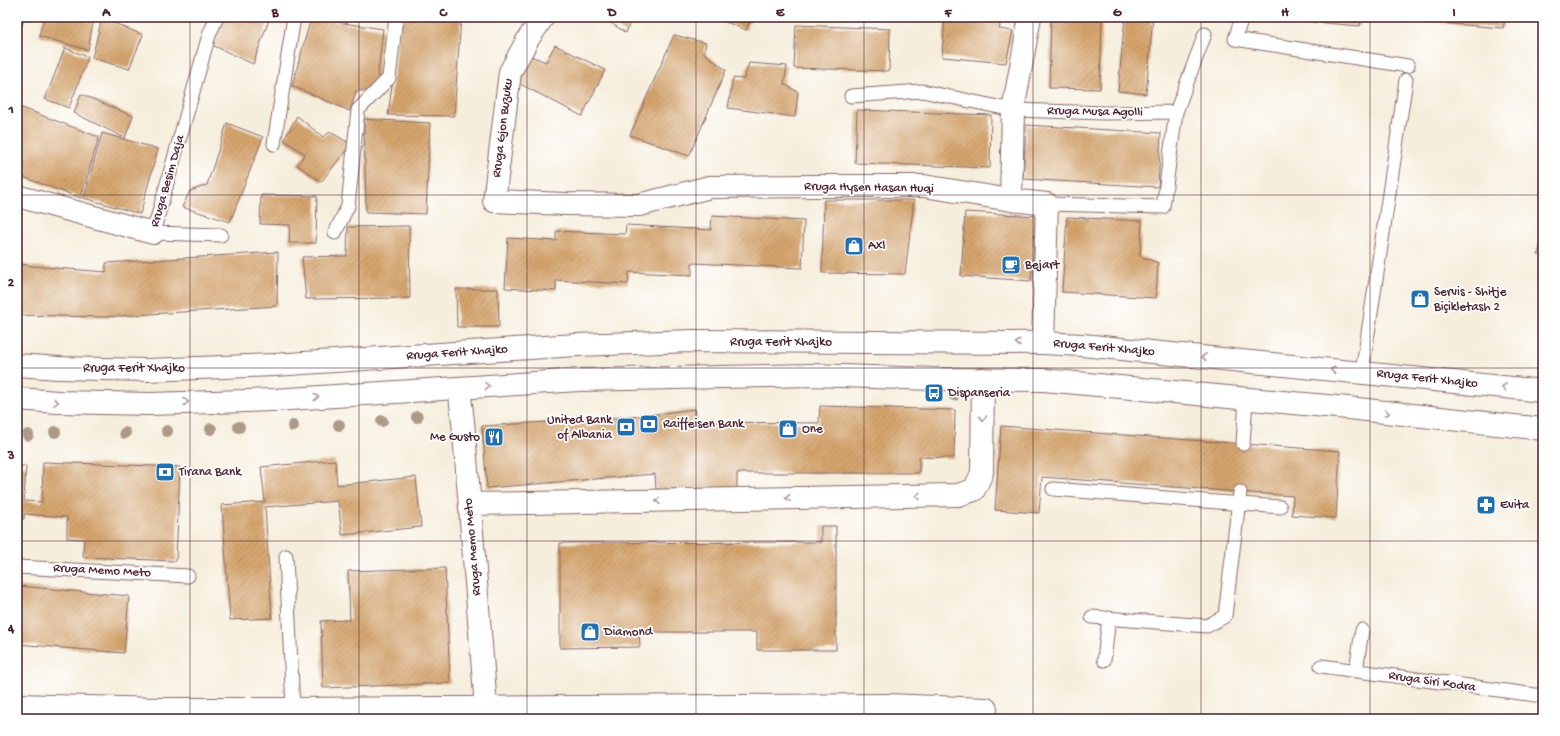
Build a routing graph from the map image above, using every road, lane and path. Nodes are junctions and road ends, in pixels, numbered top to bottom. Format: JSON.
{"nodes":[{"id":1,"x":217,"y":17,"type":"edge"},
{"id":2,"x":294,"y":17,"type":"edge"},
{"id":3,"x":396,"y":17,"type":"edge"},
{"id":4,"x":542,"y":17,"type":"edge"},
{"id":5,"x":1030,"y":17,"type":"edge"},
{"id":6,"x":1242,"y":17,"type":"edge"},
{"id":7,"x":1205,"y":34,"type":"dead end"},
{"id":8,"x":1408,"y":66,"type":"dead end"},
{"id":9,"x":1406,"y":80,"type":"dead end"},
{"id":10,"x":851,"y":96,"type":"dead end"},
{"id":11,"x":1013,"y":110,"type":"junction"},
{"id":12,"x":1176,"y":112,"type":"junction"},
{"id":13,"x":274,"y":144,"type":"dead end"},
{"id":14,"x":17,"y":196,"type":"edge"},
{"id":15,"x":1011,"y":200,"type":"junction"},
{"id":16,"x":494,"y":201,"type":"joint"},
{"id":17,"x":1047,"y":204,"type":"junction"},
{"id":18,"x":153,"y":233,"type":"junction"},
{"id":19,"x":335,"y":233,"type":"dead end"},
{"id":20,"x":221,"y":235,"type":"dead end"},
{"id":21,"x":1043,"y":343,"type":"junction"},
{"id":22,"x":17,"y":365,"type":"edge"},
{"id":23,"x":1362,"y":373,"type":"junction"},
{"id":24,"x":983,"y":379,"type":"junction"},
{"id":25,"x":459,"y":388,"type":"junction"},
{"id":26,"x":1543,"y":391,"type":"edge"},
{"id":27,"x":17,"y":399,"type":"edge"},
{"id":28,"x":1246,"y":400,"type":"junction"},
{"id":29,"x":1543,"y":429,"type":"edge"},
{"id":30,"x":1244,"y":444,"type":"dead end"},
{"id":31,"x":1053,"y":489,"type":"dead end"},
{"id":32,"x":1240,"y":497,"type":"junction"},
{"id":33,"x":470,"y":504,"type":"junction"},
{"id":34,"x":1280,"y":506,"type":"dead end"},
{"id":35,"x":286,"y":556,"type":"dead end"},
{"id":36,"x":17,"y":567,"type":"edge"},
{"id":37,"x":188,"y":576,"type":"dead end"},
{"id":38,"x":1092,"y":617,"type":"dead end"},
{"id":39,"x":1109,"y":618,"type":"junction"},
{"id":40,"x":1362,"y":630,"type":"dead end"},
{"id":41,"x":1104,"y":660,"type":"dead end"},
{"id":42,"x":1321,"y":666,"type":"dead end"},
{"id":43,"x":1356,"y":671,"type":"junction"},
{"id":44,"x":1543,"y":696,"type":"edge"},
{"id":45,"x":17,"y":705,"type":"edge"},
{"id":46,"x":486,"y":707,"type":"junction"},
{"id":47,"x":293,"y":709,"type":"junction"},
{"id":48,"x":986,"y":709,"type":"dead end"},
{"id":49,"x":583,"y":713,"type":"edge"},
{"id":50,"x":929,"y":713,"type":"edge"},
{"id":51,"x":158,"y":714,"type":"edge"},
{"id":52,"x":430,"y":714,"type":"edge"}],
"edges":[{"from":1,"to":18,"type":"lane","name":"Rruga Besim Daja"},
{"from":2,"to":13,"type":"lane"},
{"from":3,"to":19,"type":"lane"},
{"from":4,"to":16,"type":"street","name":"Rruga Gjon Buzuku"},
{"from":5,"to":11,"type":"street"},
{"from":6,"to":8,"type":"lane"},
{"from":7,"to":12,"type":"lane","name":"Rruga Hysen Hasan Huqi"},
{"from":9,"to":23,"type":"lane"},
{"from":10,"to":11,"type":"lane","name":"Rruga Musa Agolli"},
{"from":11,"to":12,"type":"lane","name":"Rruga Musa Agolli"},
{"from":11,"to":15,"type":"street"},
{"from":12,"to":17,"type":"lane","name":"Rruga Hysen Hasan Huqi"},
{"from":14,"to":18,"type":"street","name":"Rruga Besim Daja"},
{"from":15,"to":16,"type":"street","name":"Rruga Hysen Hasan Huqi"},
{"from":15,"to":17,"type":"street","name":"Rruga Hysen Hasan Huqi"},
{"from":17,"to":21,"type":"street"},
{"from":18,"to":20,"type":"lane"},
{"from":21,"to":22,"type":"street","name":"Rruga Ferit Xhajko","one_way":true},
{"from":23,"to":21,"type":"street","name":"Rruga Ferit Xhajko","one_way":true},
{"from":26,"to":23,"type":"street","name":"Rruga Ferit Xhajko","one_way":true},
{"from":25,"to":24,"type":"street","one_way":true},
{"from":24,"to":28,"type":"street"},
{"from":24,"to":33,"type":"street","one_way":true},
{"from":27,"to":25,"type":"street","one_way":true},
{"from":25,"to":33,"type":"street","name":"Rruga Memo Meto"},
{"from":28,"to":29,"type":"street","one_way":true},
{"from":28,"to":30,"type":"lane"},
{"from":31,"to":32,"type":"lane"},
{"from":32,"to":34,"type":"lane"},
{"from":32,"to":39,"type":"lane"},
{"from":33,"to":46,"type":"street","name":"Rruga Memo Meto"},
{"from":35,"to":47,"type":"lane"},
{"from":36,"to":37,"type":"lane","name":"Rruga Memo Meto"},
{"from":38,"to":39,"type":"lane"},
{"from":39,"to":41,"type":"lane"},
{"from":40,"to":43,"type":"lane"},
{"from":42,"to":43,"type":"lane","name":"Rruga Siri Kodra"},
{"from":43,"to":44,"type":"lane","name":"Rruga Siri Kodra"},
{"from":45,"to":51,"type":"street"},
{"from":46,"to":49,"type":"street"},
{"from":46,"to":52,"type":"street"},
{"from":47,"to":51,"type":"street"},
{"from":47,"to":52,"type":"street"},
{"from":48,"to":50,"type":"street"},
{"from":49,"to":50,"type":"street"}]}
